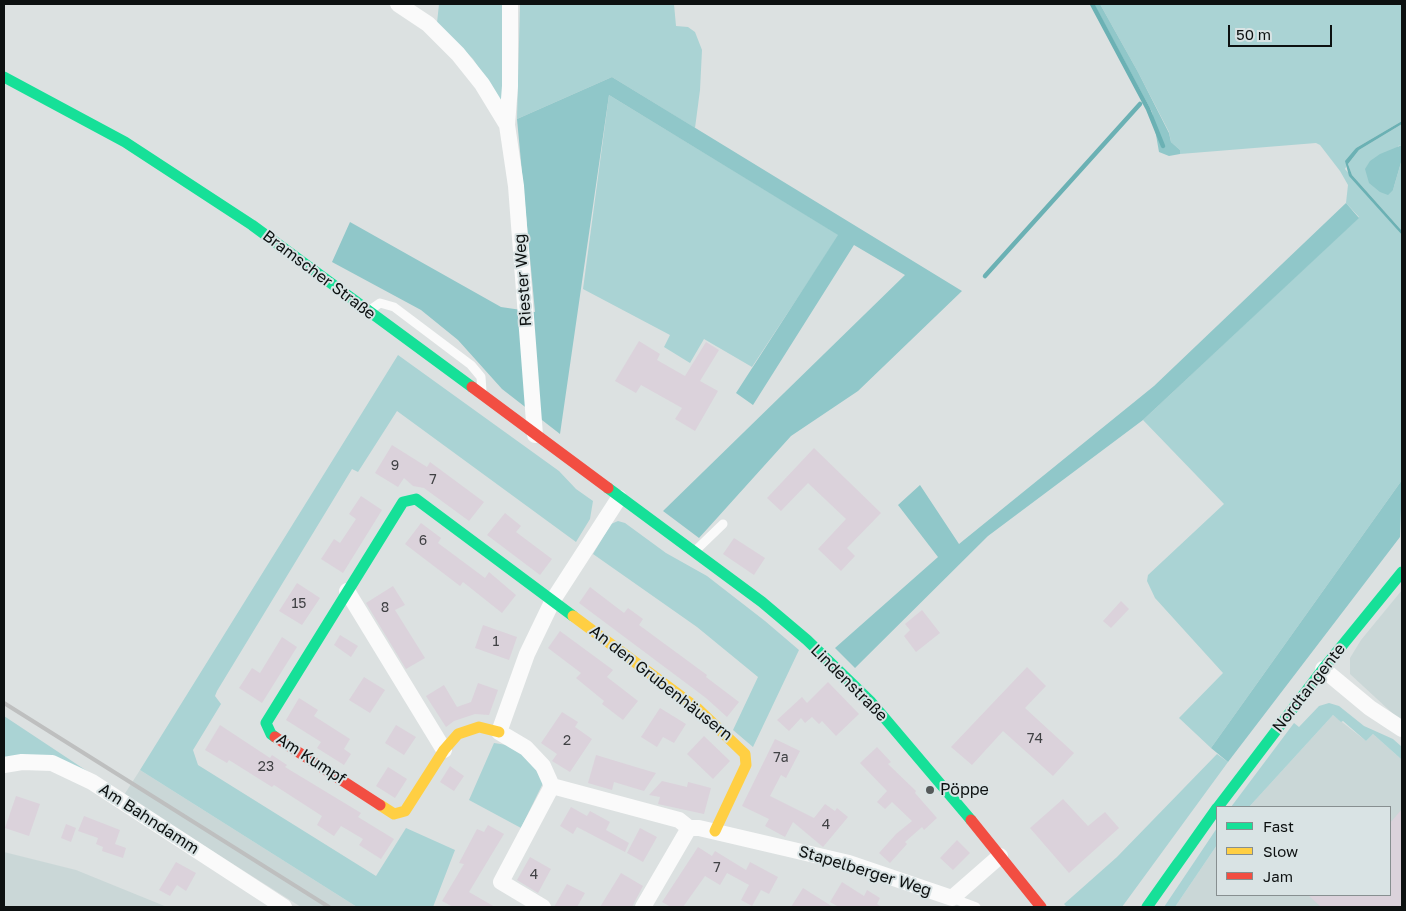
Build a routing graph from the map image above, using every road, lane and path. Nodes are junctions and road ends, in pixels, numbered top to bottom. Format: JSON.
{"nodes":[{"id":1,"x":398,"y":4,"type":"edge"},
{"id":2,"x":510,"y":4,"type":"edge"},
{"id":3,"x":4,"y":77,"type":"edge"},
{"id":4,"x":506,"y":125,"type":"junction"},
{"id":5,"x":368,"y":311,"type":"junction"},
{"id":6,"x":482,"y":396,"type":"junction"},
{"id":7,"x":535,"y":435,"type":"junction"},
{"id":8,"x":619,"y":498,"type":"junction"},
{"id":9,"x":723,"y":524,"type":"dead end"},
{"id":10,"x":693,"y":552,"type":"junction"},
{"id":11,"x":1402,"y":572,"type":"edge"},
{"id":12,"x":347,"y":590,"type":"junction"},
{"id":13,"x":554,"y":600,"type":"junction"},
{"id":14,"x":1324,"y":669,"type":"junction"},
{"id":15,"x":1402,"y":729,"type":"edge"},
{"id":16,"x":499,"y":732,"type":"junction"},
{"id":17,"x":444,"y":750,"type":"junction"},
{"id":18,"x":4,"y":764,"type":"edge"},
{"id":19,"x":552,"y":786,"type":"junction"},
{"id":20,"x":1220,"y":806,"type":"edge"},
{"id":21,"x":1216,"y":811,"type":"edge"},
{"id":22,"x":689,"y":828,"type":"junction"},
{"id":23,"x":715,"y":831,"type":"junction"},
{"id":24,"x":1000,"y":856,"type":"junction"},
{"id":25,"x":952,"y":898,"type":"junction"},
{"id":26,"x":284,"y":907,"type":"edge"},
{"id":27,"x":543,"y":907,"type":"edge"},
{"id":28,"x":643,"y":907,"type":"edge"},
{"id":29,"x":976,"y":907,"type":"edge"},
{"id":30,"x":1041,"y":907,"type":"edge"},
{"id":31,"x":1147,"y":907,"type":"edge"}],
"edges":[{"from":1,"to":4,"type":"street","name":"Riester Weg"},
{"from":2,"to":4,"type":"street","name":"Riester Weg"},
{"from":3,"to":5,"type":"street","name":"Bramscher Straße"},
{"from":4,"to":7,"type":"street","name":"Riester Weg"},
{"from":5,"to":6,"type":"street","name":"Bramscher Straße"},
{"from":5,"to":6,"type":"lane"},
{"from":6,"to":7,"type":"street","name":"Bramscher Straße"},
{"from":7,"to":8,"type":"street","name":"Bramscher Straße"},
{"from":8,"to":10,"type":"street","name":"Lindenstraße"},
{"from":8,"to":13,"type":"street"},
{"from":9,"to":10,"type":"lane"},
{"from":10,"to":24,"type":"street","name":"Lindenstraße"},
{"from":11,"to":14,"type":"street","name":"Nordtangente"},
{"from":12,"to":13,"type":"street","name":"Am Kumpf"},
{"from":12,"to":17,"type":"street"},
{"from":12,"to":17,"type":"street","name":"Am Kumpf"},
{"from":13,"to":16,"type":"street"},
{"from":13,"to":23,"type":"street","name":"An den Grubenhäusern"},
{"from":14,"to":15,"type":"street"},
{"from":14,"to":20,"type":"street","name":"Nordtangente"},
{"from":16,"to":17,"type":"street","name":"Am Kumpf"},
{"from":16,"to":19,"type":"street"},
{"from":18,"to":26,"type":"street","name":"Am Bahndamm"},
{"from":19,"to":22,"type":"street"},
{"from":19,"to":27,"type":"street"},
{"from":21,"to":31,"type":"street","name":"Nordtangente"},
{"from":22,"to":23,"type":"street"},
{"from":22,"to":28,"type":"street"},
{"from":23,"to":25,"type":"street","name":"Stapelberger Weg"},
{"from":24,"to":25,"type":"street","name":"Stapelberger Weg"},
{"from":24,"to":30,"type":"street","name":"Lindenstraße"},
{"from":25,"to":29,"type":"lane"}]}
